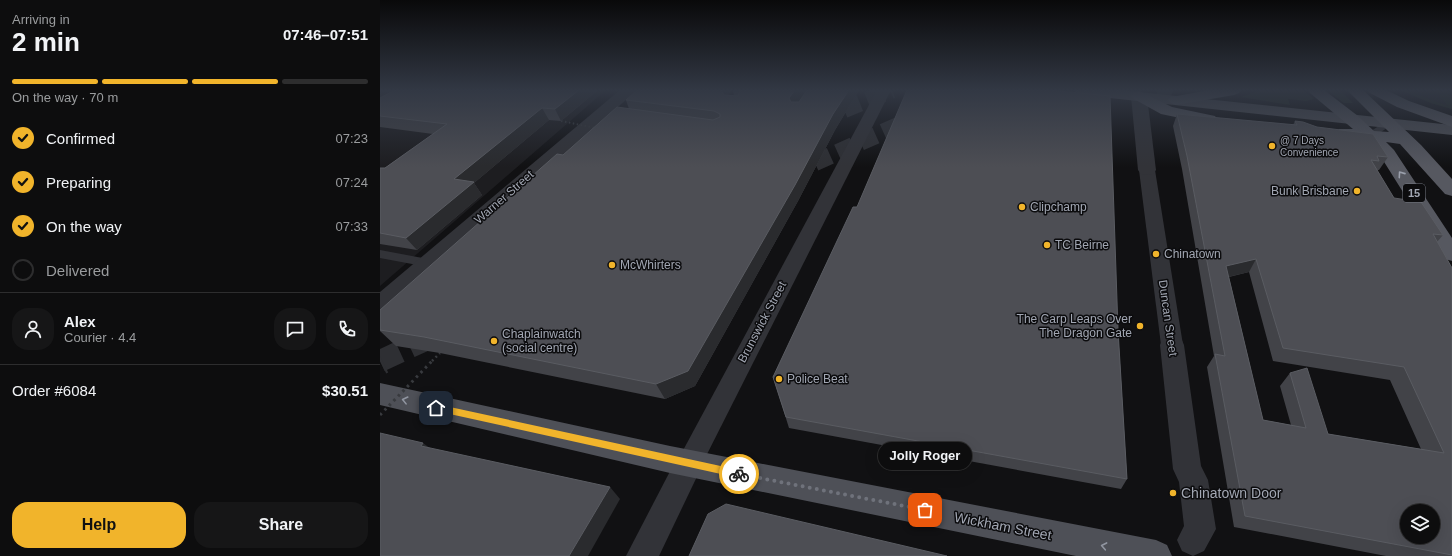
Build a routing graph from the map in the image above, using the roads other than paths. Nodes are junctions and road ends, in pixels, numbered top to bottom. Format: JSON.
{"nodes":[{"id":1,"x":606,"y":116,"type":"edge"},
{"id":2,"x":870,"y":116,"type":"edge"},
{"id":3,"x":1141,"y":116,"type":"edge"},
{"id":4,"x":1190,"y":116,"type":"edge"},
{"id":5,"x":1328,"y":116,"type":"edge"},
{"id":6,"x":1348,"y":116,"type":"edge"},
{"id":7,"x":1381,"y":116,"type":"edge"},
{"id":8,"x":1436,"y":116,"type":"edge"},
{"id":9,"x":1352,"y":119,"type":"junction"},
{"id":10,"x":1452,"y":122,"type":"edge"},
{"id":11,"x":1388,"y":123,"type":"junction"},
{"id":12,"x":1452,"y":130,"type":"edge"},
{"id":13,"x":1371,"y":135,"type":"junction"},
{"id":14,"x":1405,"y":139,"type":"junction"},
{"id":15,"x":1147,"y":170,"type":"joint"},
{"id":16,"x":1452,"y":190,"type":"edge"},
{"id":17,"x":380,"y":254,"type":"edge"},
{"id":18,"x":1452,"y":254,"type":"edge"},
{"id":19,"x":428,"y":263,"type":"junction"},
{"id":20,"x":380,"y":305,"type":"edge"},
{"id":21,"x":1172,"y":345,"type":"joint"},
{"id":22,"x":380,"y":394,"type":"edge"},
{"id":23,"x":689,"y":464,"type":"junction"},
{"id":24,"x":1194,"y":548,"type":"edge"},
{"id":25,"x":642,"y":556,"type":"edge"},
{"id":26,"x":1156,"y":556,"type":"edge"}],
"edges":[{"from":1,"to":19,"type":"street","name":"Warner Street"},
{"from":2,"to":23,"type":"street","name":"Brunswick Street"},
{"from":3,"to":15,"type":"street","name":"Duncan Street"},
{"from":4,"to":13,"type":"highway"},
{"from":5,"to":9,"type":"main road"},
{"from":6,"to":9,"type":"highway","number":"15"},
{"from":7,"to":11,"type":"highway","number":"15"},
{"from":8,"to":10,"type":"highway"},
{"from":9,"to":11,"type":"main road"},
{"from":9,"to":13,"type":"highway","number":"15"},
{"from":11,"to":12,"type":"main road"},
{"from":11,"to":13,"type":"lane"},
{"from":11,"to":14,"type":"highway","number":"15"},
{"from":13,"to":14,"type":"highway"},
{"from":18,"to":13,"type":"highway","number":"15","one_way":true},
{"from":14,"to":16,"type":"highway","number":"15"},
{"from":15,"to":21,"type":"street","name":"Duncan Street"},
{"from":17,"to":19,"type":"lane"},
{"from":19,"to":20,"type":"street","name":"Warner Street"},
{"from":21,"to":24,"type":"street","name":"Duncan Street"},
{"from":23,"to":22,"type":"main road","name":"Wickham Street","one_way":true},
{"from":23,"to":25,"type":"street","name":"Brunswick Street"},
{"from":26,"to":23,"type":"main road","name":"Wickham Street","one_way":true}]}
